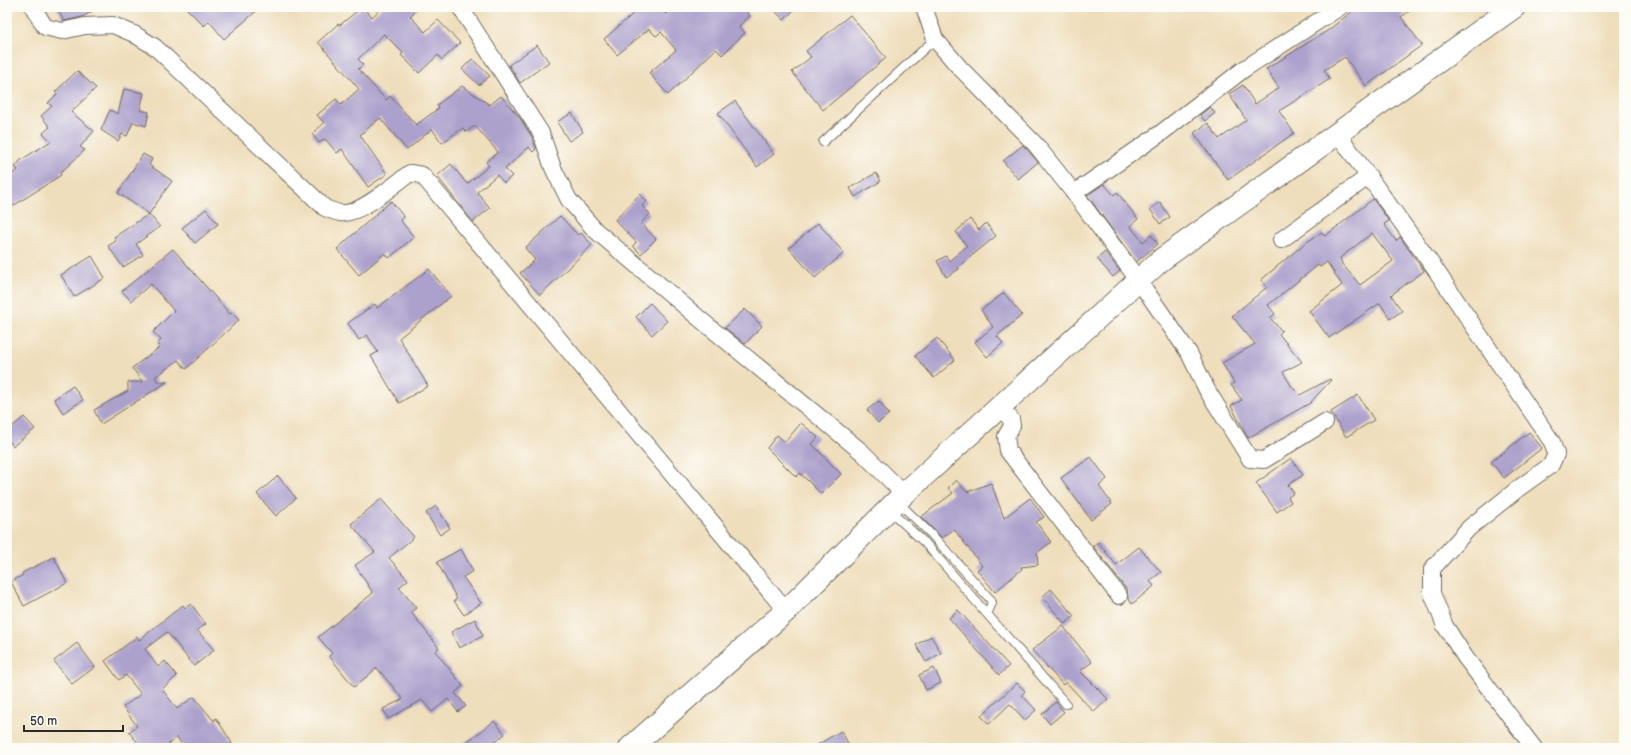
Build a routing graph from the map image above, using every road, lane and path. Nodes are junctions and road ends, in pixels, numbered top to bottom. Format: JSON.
{"nodes":[{"id":1,"x":33,"y":7,"type":"edge"},
{"id":2,"x":460,"y":7,"type":"edge"},
{"id":3,"x":924,"y":7,"type":"edge"},
{"id":4,"x":1340,"y":7,"type":"edge"},
{"id":5,"x":1514,"y":7,"type":"edge"},
{"id":6,"x":935,"y":39,"type":"junction"},
{"id":7,"x":1338,"y":134,"type":"junction"},
{"id":8,"x":823,"y":142,"type":"dead end"},
{"id":9,"x":1369,"y":176,"type":"junction"},
{"id":10,"x":1074,"y":193,"type":"junction"},
{"id":11,"x":1281,"y":240,"type":"dead end"},
{"id":12,"x":1139,"y":281,"type":"junction"},
{"id":13,"x":999,"y":407,"type":"junction"},
{"id":14,"x":1325,"y":422,"type":"dead end"},
{"id":15,"x":896,"y":501,"type":"junction"},
{"id":16,"x":1120,"y":596,"type":"dead end"},
{"id":17,"x":786,"y":611,"type":"junction"},
{"id":18,"x":987,"y":614,"type":"junction"},
{"id":19,"x":1066,"y":704,"type":"dead end"},
{"id":20,"x":630,"y":748,"type":"edge"},
{"id":21,"x":1534,"y":748,"type":"edge"}],
"edges":[{"from":1,"to":17,"type":"street"},
{"from":2,"to":15,"type":"street"},
{"from":3,"to":6,"type":"street"},
{"from":4,"to":10,"type":"street"},
{"from":5,"to":7,"type":"main road"},
{"from":6,"to":8,"type":"lane"},
{"from":6,"to":10,"type":"street"},
{"from":7,"to":9,"type":"street"},
{"from":7,"to":12,"type":"main road"},
{"from":9,"to":11,"type":"street"},
{"from":9,"to":21,"type":"street"},
{"from":10,"to":12,"type":"street"},
{"from":12,"to":13,"type":"main road"},
{"from":12,"to":14,"type":"street"},
{"from":13,"to":15,"type":"main road"},
{"from":13,"to":16,"type":"street"},
{"from":15,"to":17,"type":"main road"},
{"from":15,"to":18,"type":"lane"},
{"from":15,"to":18,"type":"lane"},
{"from":17,"to":20,"type":"main road"},
{"from":18,"to":19,"type":"lane"}]}
